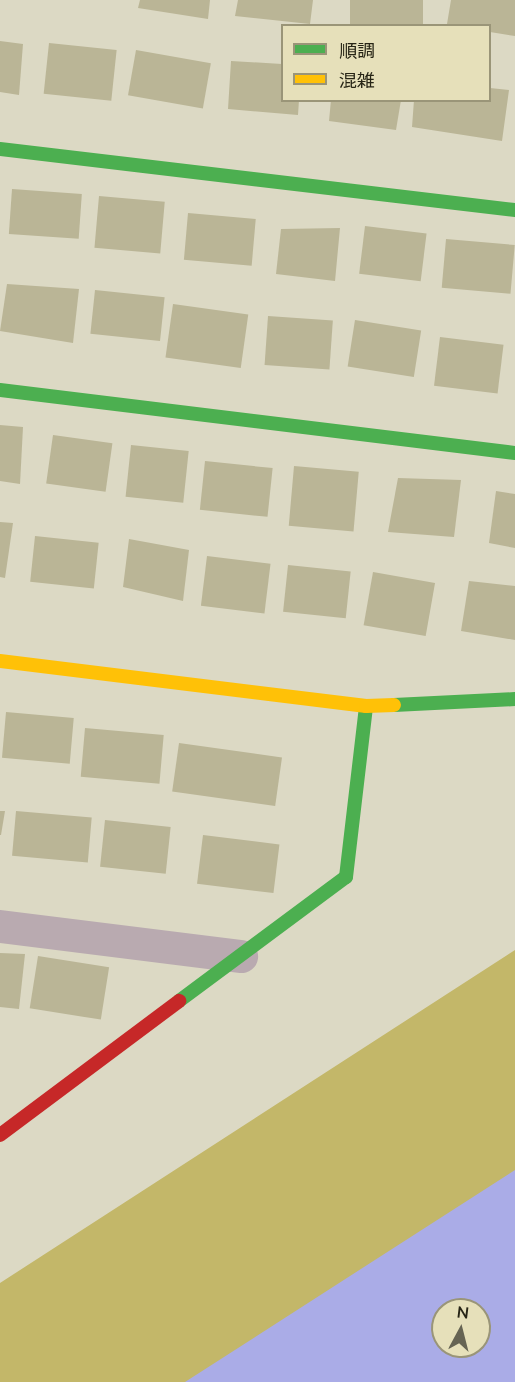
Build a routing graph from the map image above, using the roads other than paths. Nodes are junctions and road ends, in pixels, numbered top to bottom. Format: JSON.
{"nodes":[{"id":1,"x":0,"y":149,"type":"edge"},
{"id":2,"x":515,"y":210,"type":"edge"},
{"id":3,"x":0,"y":390,"type":"edge"},
{"id":4,"x":515,"y":453,"type":"edge"},
{"id":5,"x":0,"y":661,"type":"edge"},
{"id":6,"x":515,"y":699,"type":"edge"},
{"id":7,"x":366,"y":706,"type":"junction"},
{"id":8,"x":0,"y":927,"type":"edge"},
{"id":9,"x":241,"y":956,"type":"junction"},
{"id":10,"x":0,"y":1135,"type":"edge"}],
"edges":[{"from":1,"to":2,"type":"street"},
{"from":3,"to":4,"type":"street"},
{"from":5,"to":7,"type":"street"},
{"from":6,"to":7,"type":"street"},
{"from":7,"to":9,"type":"street"},
{"from":8,"to":9,"type":"street"},
{"from":9,"to":10,"type":"street"}]}
